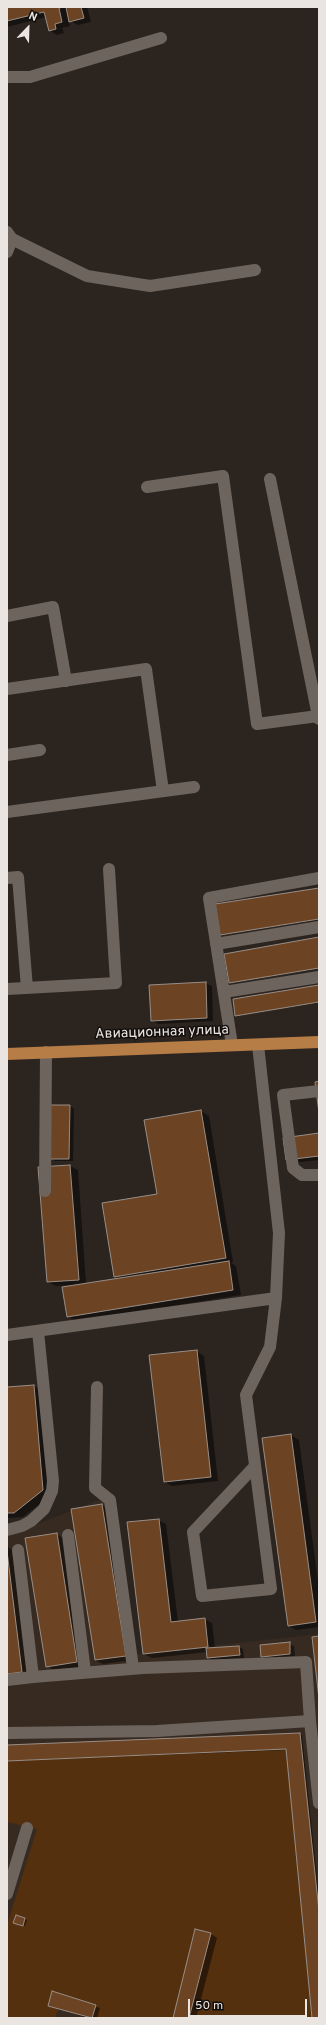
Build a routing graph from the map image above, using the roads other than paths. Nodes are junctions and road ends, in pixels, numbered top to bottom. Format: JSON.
{"nodes":[{"id":1,"x":161,"y":38,"type":"dead end"},
{"id":2,"x":7,"y":77,"type":"edge"},
{"id":3,"x":10,"y":235,"type":"edge"},
{"id":4,"x":7,"y":252,"type":"edge"},
{"id":5,"x":255,"y":270,"type":"dead end"},
{"id":6,"x":270,"y":479,"type":"dead end"},
{"id":7,"x":147,"y":487,"type":"dead end"},
{"id":8,"x":7,"y":616,"type":"edge"},
{"id":9,"x":66,"y":681,"type":"junction"},
{"id":10,"x":7,"y":689,"type":"edge"},
{"id":11,"x":318,"y":717,"type":"edge"},
{"id":12,"x":40,"y":750,"type":"dead end"},
{"id":13,"x":7,"y":755,"type":"edge"},
{"id":14,"x":194,"y":787,"type":"dead end"},
{"id":15,"x":163,"y":791,"type":"junction"},
{"id":16,"x":7,"y":812,"type":"edge"},
{"id":17,"x":109,"y":869,"type":"dead end"},
{"id":18,"x":7,"y":878,"type":"edge"},
{"id":19,"x":319,"y":878,"type":"edge"},
{"id":20,"x":319,"y":927,"type":"edge"},
{"id":21,"x":216,"y":944,"type":"junction"},
{"id":22,"x":319,"y":977,"type":"edge"},
{"id":23,"x":27,"y":988,"type":"junction"},
{"id":24,"x":7,"y":990,"type":"edge"},
{"id":25,"x":224,"y":992,"type":"junction"},
{"id":26,"x":319,"y":1042,"type":"edge"},
{"id":27,"x":232,"y":1045,"type":"junction"},
{"id":28,"x":258,"y":1045,"type":"junction"},
{"id":29,"x":46,"y":1052,"type":"junction"},
{"id":30,"x":7,"y":1054,"type":"edge"},
{"id":31,"x":319,"y":1091,"type":"edge"},
{"id":32,"x":319,"y":1175,"type":"edge"},
{"id":33,"x":45,"y":1191,"type":"dead end"},
{"id":34,"x":276,"y":1298,"type":"junction"},
{"id":35,"x":38,"y":1331,"type":"junction"},
{"id":36,"x":7,"y":1335,"type":"edge"},
{"id":37,"x":97,"y":1387,"type":"dead end"},
{"id":38,"x":255,"y":1466,"type":"junction"},
{"id":39,"x":7,"y":1530,"type":"edge"},
{"id":40,"x":68,"y":1535,"type":"dead end"},
{"id":41,"x":18,"y":1550,"type":"dead end"},
{"id":42,"x":133,"y":1668,"type":"junction"},
{"id":43,"x":85,"y":1672,"type":"junction"},
{"id":44,"x":33,"y":1677,"type":"junction"},
{"id":45,"x":7,"y":1680,"type":"edge"},
{"id":46,"x":310,"y":1721,"type":"junction"},
{"id":47,"x":7,"y":1733,"type":"edge"},
{"id":48,"x":319,"y":1803,"type":"edge"},
{"id":49,"x":27,"y":1828,"type":"dead end"},
{"id":50,"x":7,"y":1894,"type":"edge"}],
"edges":[{"from":1,"to":2,"type":"lane"},
{"from":3,"to":4,"type":"lane"},
{"from":3,"to":5,"type":"lane"},
{"from":6,"to":11,"type":"lane"},
{"from":7,"to":11,"type":"lane"},
{"from":8,"to":9,"type":"lane"},
{"from":9,"to":10,"type":"lane"},
{"from":9,"to":15,"type":"lane"},
{"from":12,"to":13,"type":"lane"},
{"from":14,"to":15,"type":"lane"},
{"from":15,"to":16,"type":"lane"},
{"from":17,"to":23,"type":"lane"},
{"from":18,"to":23,"type":"lane"},
{"from":19,"to":21,"type":"lane"},
{"from":20,"to":21,"type":"lane"},
{"from":21,"to":25,"type":"lane"},
{"from":22,"to":25,"type":"lane"},
{"from":23,"to":24,"type":"lane"},
{"from":25,"to":27,"type":"lane"},
{"from":26,"to":28,"type":"main road","name":"Авиационная улица"},
{"from":27,"to":28,"type":"main road","name":"Авиационная улица"},
{"from":27,"to":29,"type":"main road","name":"Авиационная улица"},
{"from":28,"to":34,"type":"lane"},
{"from":29,"to":30,"type":"main road","name":"Авиационная улица"},
{"from":29,"to":33,"type":"lane"},
{"from":31,"to":32,"type":"lane"},
{"from":34,"to":35,"type":"lane"},
{"from":34,"to":38,"type":"lane"},
{"from":35,"to":36,"type":"lane"},
{"from":35,"to":39,"type":"lane"},
{"from":37,"to":42,"type":"lane"},
{"from":38,"to":38,"type":"lane"},
{"from":40,"to":43,"type":"lane"},
{"from":41,"to":44,"type":"lane"},
{"from":42,"to":43,"type":"lane"},
{"from":42,"to":46,"type":"lane"},
{"from":43,"to":44,"type":"lane"},
{"from":44,"to":45,"type":"lane"},
{"from":46,"to":47,"type":"lane"},
{"from":46,"to":48,"type":"lane"},
{"from":49,"to":50,"type":"lane"}]}
